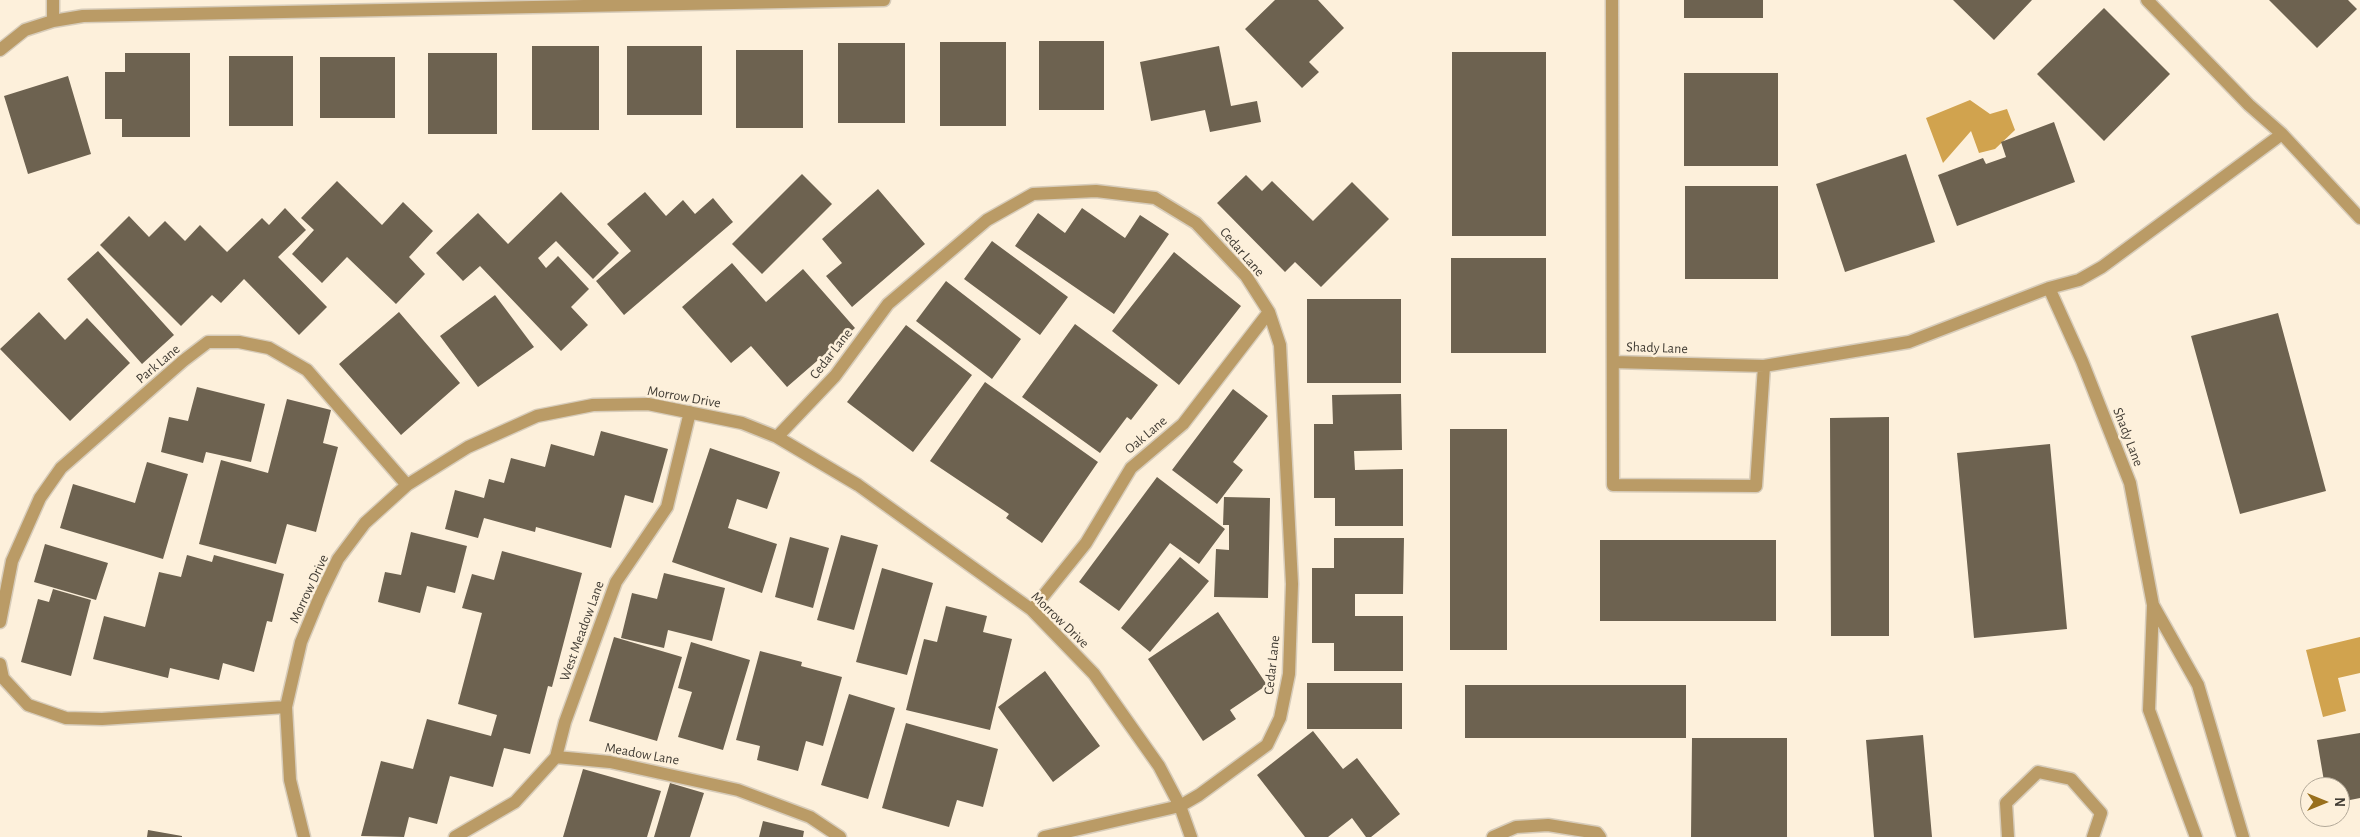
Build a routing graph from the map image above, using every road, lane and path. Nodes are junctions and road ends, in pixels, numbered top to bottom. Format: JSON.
{"nodes":[{"id":1,"x":53,"y":0,"type":"edge"},
{"id":2,"x":884,"y":0,"type":"edge"},
{"id":3,"x":1612,"y":0,"type":"edge"},
{"id":4,"x":2148,"y":0,"type":"edge"},
{"id":5,"x":53,"y":21,"type":"junction"},
{"id":6,"x":0,"y":50,"type":"edge"},
{"id":7,"x":2282,"y":134,"type":"junction"},
{"id":8,"x":2360,"y":218,"type":"edge"},
{"id":9,"x":2049,"y":288,"type":"junction"},
{"id":10,"x":1269,"y":312,"type":"junction"},
{"id":11,"x":1613,"y":362,"type":"junction"},
{"id":12,"x":1764,"y":366,"type":"junction"},
{"id":13,"x":690,"y":412,"type":"junction"},
{"id":14,"x":777,"y":437,"type":"junction"},
{"id":15,"x":407,"y":484,"type":"junction"},
{"id":16,"x":2153,"y":605,"type":"junction"},
{"id":17,"x":1032,"y":610,"type":"junction"},
{"id":18,"x":0,"y":622,"type":"edge"},
{"id":19,"x":0,"y":664,"type":"edge"},
{"id":20,"x":286,"y":707,"type":"junction"},
{"id":21,"x":556,"y":757,"type":"junction"},
{"id":22,"x":1180,"y":806,"type":"junction"},
{"id":23,"x":304,"y":837,"type":"edge"},
{"id":24,"x":455,"y":837,"type":"edge"},
{"id":25,"x":840,"y":837,"type":"edge"},
{"id":26,"x":1044,"y":837,"type":"edge"},
{"id":27,"x":1191,"y":837,"type":"edge"},
{"id":28,"x":1492,"y":837,"type":"edge"},
{"id":29,"x":1600,"y":837,"type":"edge"},
{"id":30,"x":2008,"y":837,"type":"edge"},
{"id":31,"x":2094,"y":837,"type":"edge"},
{"id":32,"x":2196,"y":837,"type":"edge"},
{"id":33,"x":2243,"y":837,"type":"edge"}],
"edges":[{"from":1,"to":5,"type":"street"},
{"from":2,"to":5,"type":"street"},
{"from":3,"to":11,"type":"street","name":"Shady Lane"},
{"from":4,"to":7,"type":"street"},
{"from":5,"to":6,"type":"street"},
{"from":7,"to":8,"type":"street"},
{"from":7,"to":9,"type":"street","name":"Shady Lane"},
{"from":9,"to":12,"type":"street","name":"Shady Lane"},
{"from":9,"to":16,"type":"street","name":"Shady Lane"},
{"from":10,"to":14,"type":"street","name":"Cedar Lane"},
{"from":10,"to":17,"type":"street","name":"Oak Lane"},
{"from":10,"to":22,"type":"street","name":"Cedar Lane"},
{"from":11,"to":12,"type":"street","name":"Shady Lane"},
{"from":11,"to":12,"type":"street"},
{"from":13,"to":14,"type":"street","name":"Morrow Drive"},
{"from":13,"to":15,"type":"street","name":"Morrow Drive"},
{"from":13,"to":21,"type":"street","name":"West Meadow Lane"},
{"from":14,"to":17,"type":"street","name":"Morrow Drive"},
{"from":15,"to":18,"type":"street","name":"Park Lane"},
{"from":15,"to":20,"type":"street","name":"Morrow Drive"},
{"from":16,"to":32,"type":"street","name":"Shady Lane"},
{"from":16,"to":33,"type":"street","name":"Shady Lane"},
{"from":17,"to":22,"type":"street","name":"Morrow Drive"},
{"from":19,"to":20,"type":"street"},
{"from":20,"to":23,"type":"street","name":"Morrow Drive"},
{"from":21,"to":24,"type":"street"},
{"from":21,"to":25,"type":"street","name":"Meadow Lane"},
{"from":22,"to":26,"type":"street"},
{"from":22,"to":27,"type":"street","name":"Morrow Drive"},
{"from":28,"to":29,"type":"street"},
{"from":30,"to":31,"type":"street"}]}
